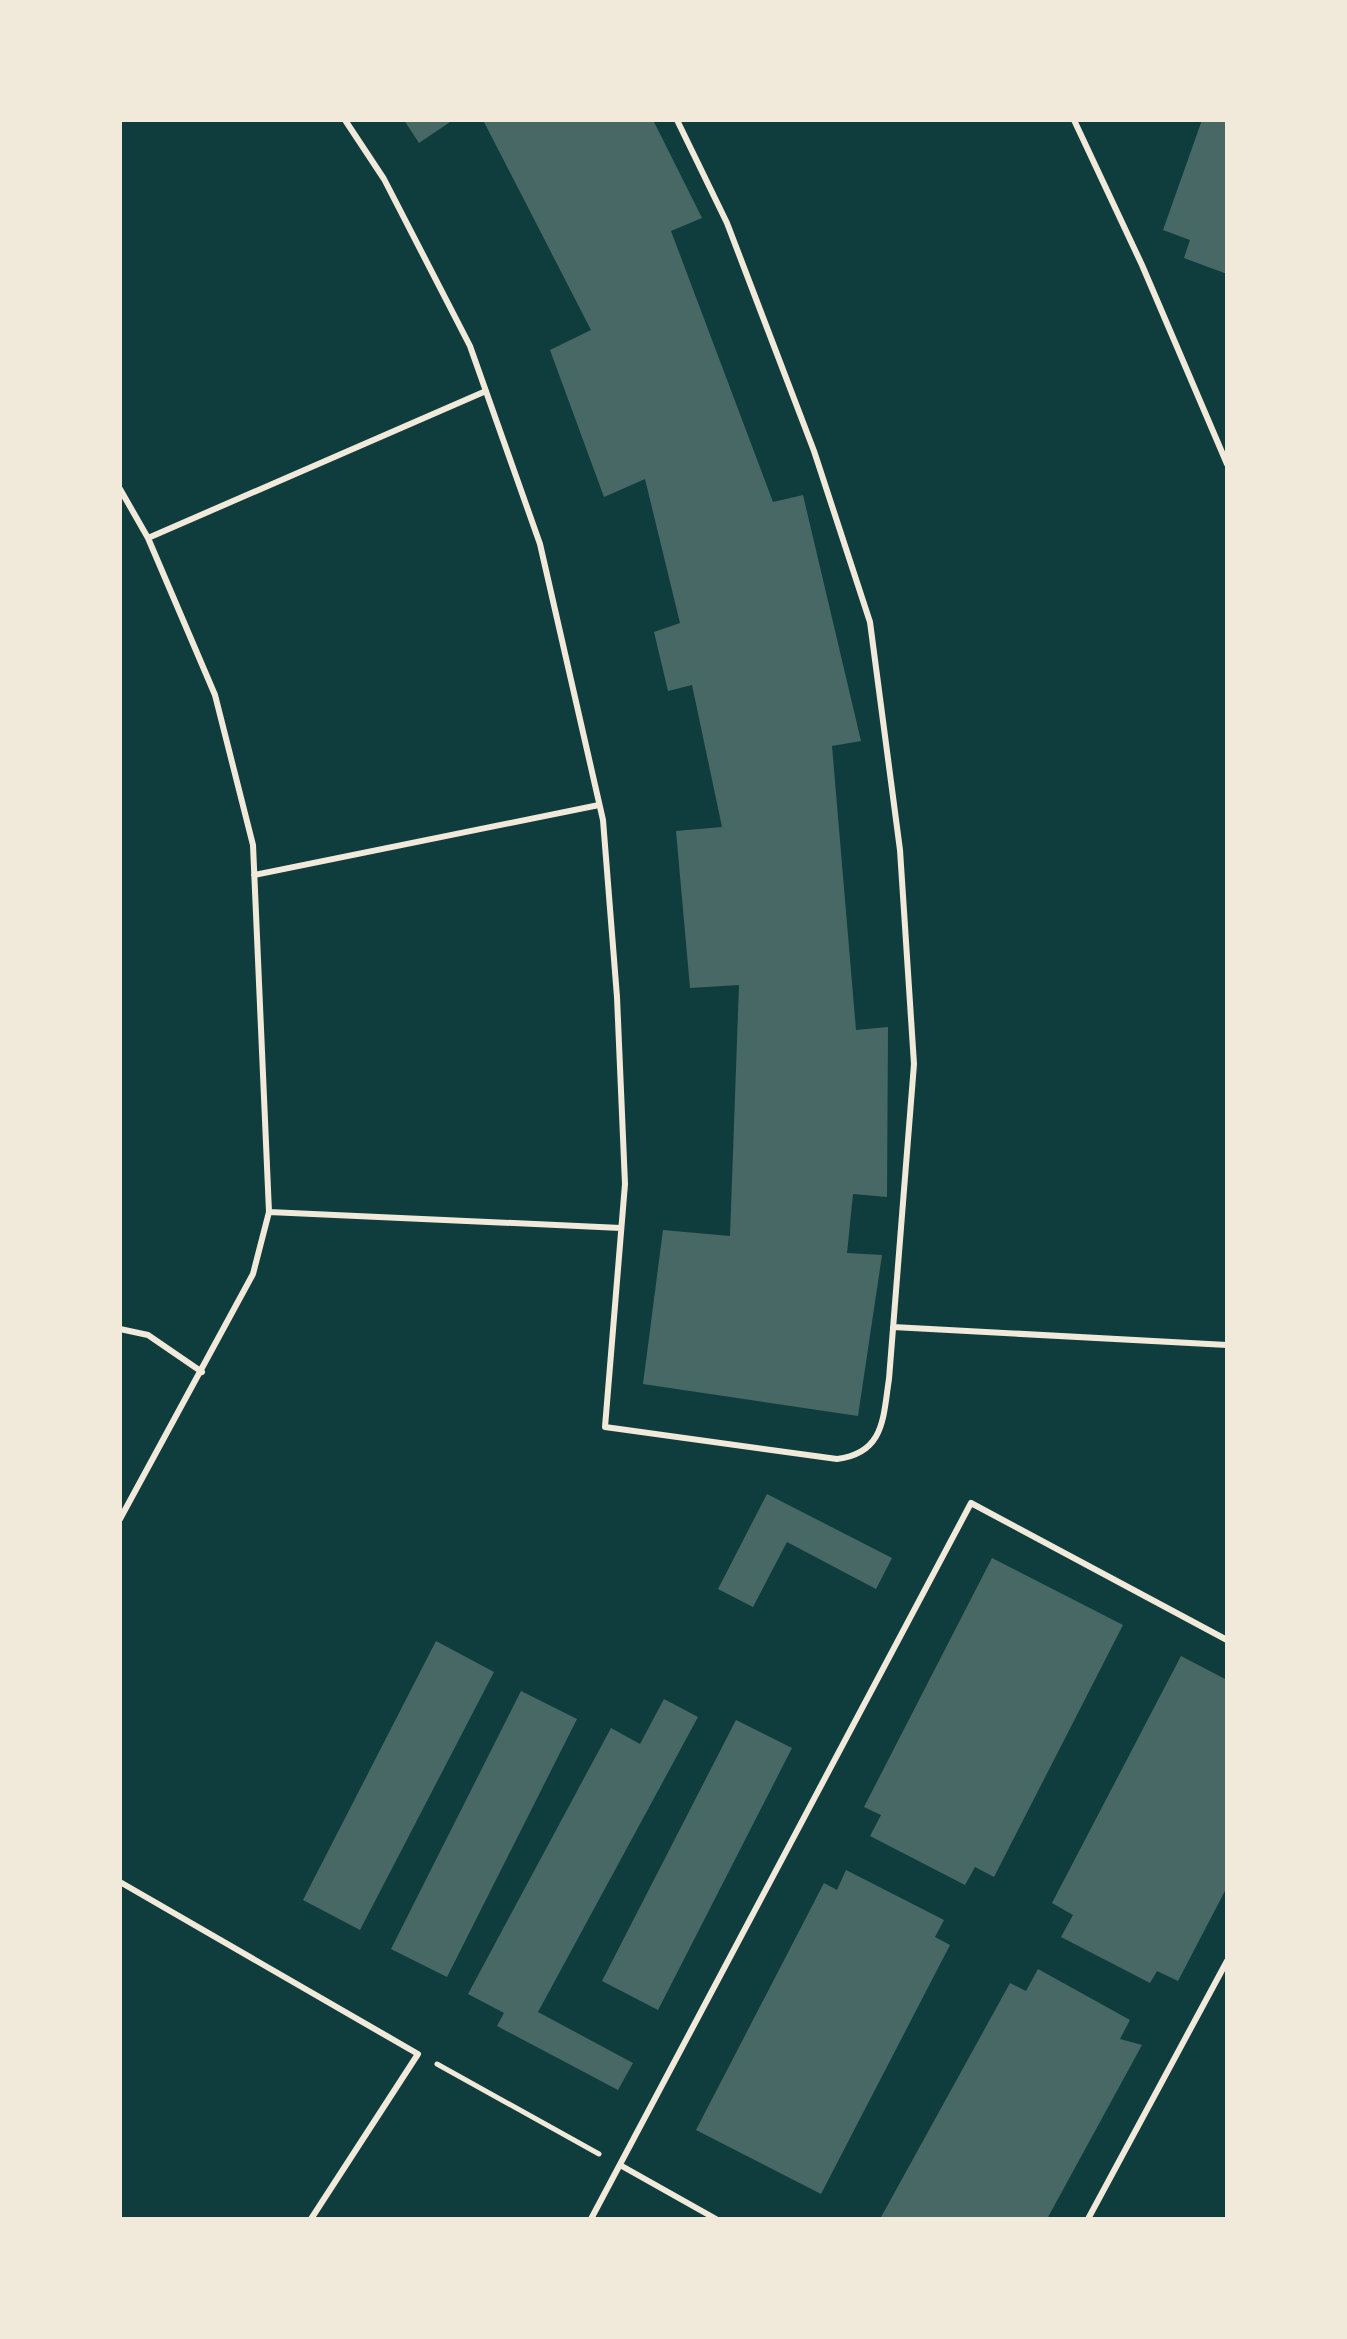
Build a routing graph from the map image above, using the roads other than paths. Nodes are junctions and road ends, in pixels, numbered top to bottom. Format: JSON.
{"nodes":[{"id":1,"x":345,"y":120,"type":"edge"},
{"id":2,"x":677,"y":120,"type":"edge"},
{"id":3,"x":1074,"y":120,"type":"edge"},
{"id":4,"x":486,"y":391,"type":"junction"},
{"id":5,"x":1227,"y":464,"type":"edge"},
{"id":6,"x":120,"y":489,"type":"edge"},
{"id":7,"x":148,"y":538,"type":"junction"},
{"id":8,"x":599,"y":805,"type":"junction"},
{"id":9,"x":254,"y":875,"type":"junction"},
{"id":10,"x":269,"y":1212,"type":"junction"},
{"id":11,"x":621,"y":1228,"type":"junction"},
{"id":12,"x":893,"y":1327,"type":"junction"},
{"id":13,"x":120,"y":1329,"type":"edge"},
{"id":14,"x":1227,"y":1345,"type":"edge"},
{"id":15,"x":202,"y":1372,"type":"junction"},
{"id":16,"x":120,"y":1519,"type":"edge"},
{"id":17,"x":1227,"y":1640,"type":"edge"},
{"id":18,"x":120,"y":1882,"type":"edge"},
{"id":19,"x":1227,"y":1961,"type":"edge"},
{"id":20,"x":620,"y":2165,"type":"junction"},
{"id":21,"x":311,"y":2219,"type":"edge"},
{"id":22,"x":591,"y":2219,"type":"edge"},
{"id":23,"x":716,"y":2219,"type":"edge"},
{"id":24,"x":1088,"y":2219,"type":"edge"}],
"edges":[{"from":1,"to":4,"type":"lane"},
{"from":2,"to":12,"type":"lane"},
{"from":3,"to":5,"type":"lane"},
{"from":4,"to":7,"type":"lane"},
{"from":4,"to":8,"type":"lane"},
{"from":6,"to":7,"type":"lane"},
{"from":7,"to":9,"type":"lane"},
{"from":8,"to":9,"type":"lane"},
{"from":8,"to":11,"type":"lane"},
{"from":9,"to":10,"type":"lane"},
{"from":10,"to":11,"type":"lane"},
{"from":10,"to":15,"type":"lane"},
{"from":11,"to":12,"type":"lane"},
{"from":12,"to":14,"type":"lane"},
{"from":13,"to":15,"type":"lane"},
{"from":15,"to":16,"type":"lane"},
{"from":17,"to":20,"type":"lane"},
{"from":18,"to":21,"type":"lane"},
{"from":19,"to":24,"type":"lane"},
{"from":20,"to":22,"type":"lane"},
{"from":20,"to":23,"type":"lane"}]}
